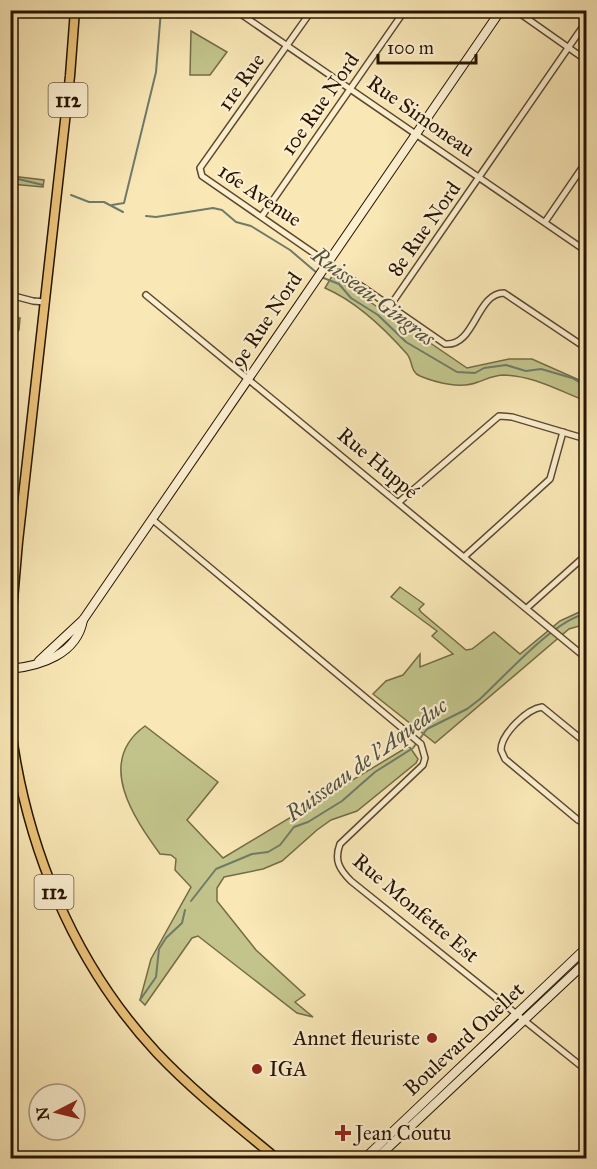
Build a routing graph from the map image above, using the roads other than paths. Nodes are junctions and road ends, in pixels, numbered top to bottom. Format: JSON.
{"nodes":[{"id":1,"x":75,"y":10,"type":"edge"},
{"id":2,"x":235,"y":10,"type":"edge"},
{"id":3,"x":312,"y":10,"type":"edge"},
{"id":4,"x":405,"y":10,"type":"edge"},
{"id":5,"x":501,"y":10,"type":"edge"},
{"id":6,"x":515,"y":10,"type":"edge"},
{"id":7,"x":586,"y":22,"type":"edge"},
{"id":8,"x":287,"y":46,"type":"junction"},
{"id":9,"x":569,"y":48,"type":"junction"},
{"id":10,"x":586,"y":60,"type":"edge"},
{"id":11,"x":351,"y":88,"type":"junction"},
{"id":12,"x":417,"y":133,"type":"junction"},
{"id":13,"x":586,"y":162,"type":"edge"},
{"id":14,"x":200,"y":173,"type":"joint"},
{"id":15,"x":480,"y":177,"type":"junction"},
{"id":16,"x":262,"y":216,"type":"junction"},
{"id":17,"x":545,"y":222,"type":"junction"},
{"id":18,"x":586,"y":251,"type":"edge"},
{"id":19,"x":327,"y":262,"type":"junction"},
{"id":20,"x":10,"y":295,"type":"edge"},
{"id":21,"x":146,"y":295,"type":"dead end"},
{"id":22,"x":45,"y":302,"type":"junction"},
{"id":23,"x":390,"y":306,"type":"junction"},
{"id":24,"x":586,"y":348,"type":"edge"},
{"id":25,"x":248,"y":377,"type":"junction"},
{"id":26,"x":563,"y":432,"type":"junction"},
{"id":27,"x":586,"y":439,"type":"edge"},
{"id":28,"x":399,"y":502,"type":"junction"},
{"id":29,"x":153,"y":520,"type":"junction"},
{"id":30,"x":586,"y":555,"type":"edge"},
{"id":31,"x":464,"y":556,"type":"junction"},
{"id":32,"x":528,"y":607,"type":"junction"},
{"id":33,"x":10,"y":634,"type":"edge"},
{"id":34,"x":586,"y":658,"type":"edge"},
{"id":35,"x":10,"y":669,"type":"edge"},
{"id":36,"x":10,"y":722,"type":"edge"},
{"id":37,"x":586,"y":742,"type":"edge"},
{"id":38,"x":586,"y":824,"type":"edge"},
{"id":39,"x":586,"y":948,"type":"edge"},
{"id":40,"x":586,"y":962,"type":"edge"},
{"id":41,"x":518,"y":1013,"type":"junction"},
{"id":42,"x":526,"y":1019,"type":"junction"},
{"id":43,"x":586,"y":1070,"type":"edge"},
{"id":44,"x":276,"y":1158,"type":"edge"},
{"id":45,"x":366,"y":1158,"type":"edge"},
{"id":46,"x":377,"y":1158,"type":"edge"}],
"edges":[{"from":1,"to":22,"type":"main road","number":"112"},
{"from":2,"to":8,"type":"street","name":"Rue Simoneau"},
{"from":3,"to":8,"type":"street","name":"11e Rue"},
{"from":4,"to":11,"type":"street","name":"10e Rue Nord"},
{"from":5,"to":12,"type":"street","name":"9e Rue Nord"},
{"from":6,"to":9,"type":"street"},
{"from":7,"to":9,"type":"street","name":"8e Rue Nord"},
{"from":8,"to":11,"type":"street","name":"Rue Simoneau"},
{"from":8,"to":14,"type":"street","name":"11e Rue"},
{"from":9,"to":10,"type":"street"},
{"from":9,"to":15,"type":"street","name":"8e Rue Nord"},
{"from":11,"to":12,"type":"street","name":"Rue Simoneau"},
{"from":11,"to":16,"type":"street","name":"10e Rue Nord"},
{"from":12,"to":15,"type":"street","name":"Rue Simoneau"},
{"from":12,"to":19,"type":"street","name":"9e Rue Nord"},
{"from":13,"to":17,"type":"street"},
{"from":14,"to":16,"type":"street","name":"16e Avenue"},
{"from":15,"to":17,"type":"street","name":"Rue Simoneau"},
{"from":15,"to":23,"type":"street","name":"8e Rue Nord"},
{"from":16,"to":19,"type":"street","name":"16e Avenue"},
{"from":17,"to":18,"type":"street","name":"Rue Simoneau"},
{"from":19,"to":23,"type":"street","name":"16e Avenue"},
{"from":19,"to":25,"type":"street","name":"9e Rue Nord"},
{"from":20,"to":22,"type":"street"},
{"from":21,"to":25,"type":"street","name":"Rue Huppé"},
{"from":22,"to":33,"type":"main road","number":"112"},
{"from":23,"to":24,"type":"street","name":"16e Avenue"},
{"from":25,"to":28,"type":"street","name":"Rue Huppé"},
{"from":25,"to":29,"type":"street","name":"9e Rue Nord"},
{"from":26,"to":27,"type":"street"},
{"from":26,"to":28,"type":"street"},
{"from":26,"to":31,"type":"street"},
{"from":28,"to":31,"type":"street","name":"Rue Huppé"},
{"from":29,"to":35,"type":"street","name":"9e Rue Nord"},
{"from":29,"to":41,"type":"street","name":"Rue Monfette Est"},
{"from":30,"to":32,"type":"street"},
{"from":31,"to":32,"type":"street","name":"Rue Huppé"},
{"from":32,"to":34,"type":"street","name":"Rue Huppé"},
{"from":36,"to":44,"type":"main road","number":"112"},
{"from":37,"to":38,"type":"street"},
{"from":39,"to":41,"type":"street","name":"Boulevard Ouellet"},
{"from":40,"to":42,"type":"street","name":"Boulevard Ouellet"},
{"from":41,"to":42,"type":"street","name":"Rue Monfette Est"},
{"from":41,"to":45,"type":"street","name":"Boulevard Ouellet"},
{"from":42,"to":43,"type":"street","name":"Rue Monfette Est"},
{"from":42,"to":46,"type":"street","name":"Boulevard Ouellet"}]}
